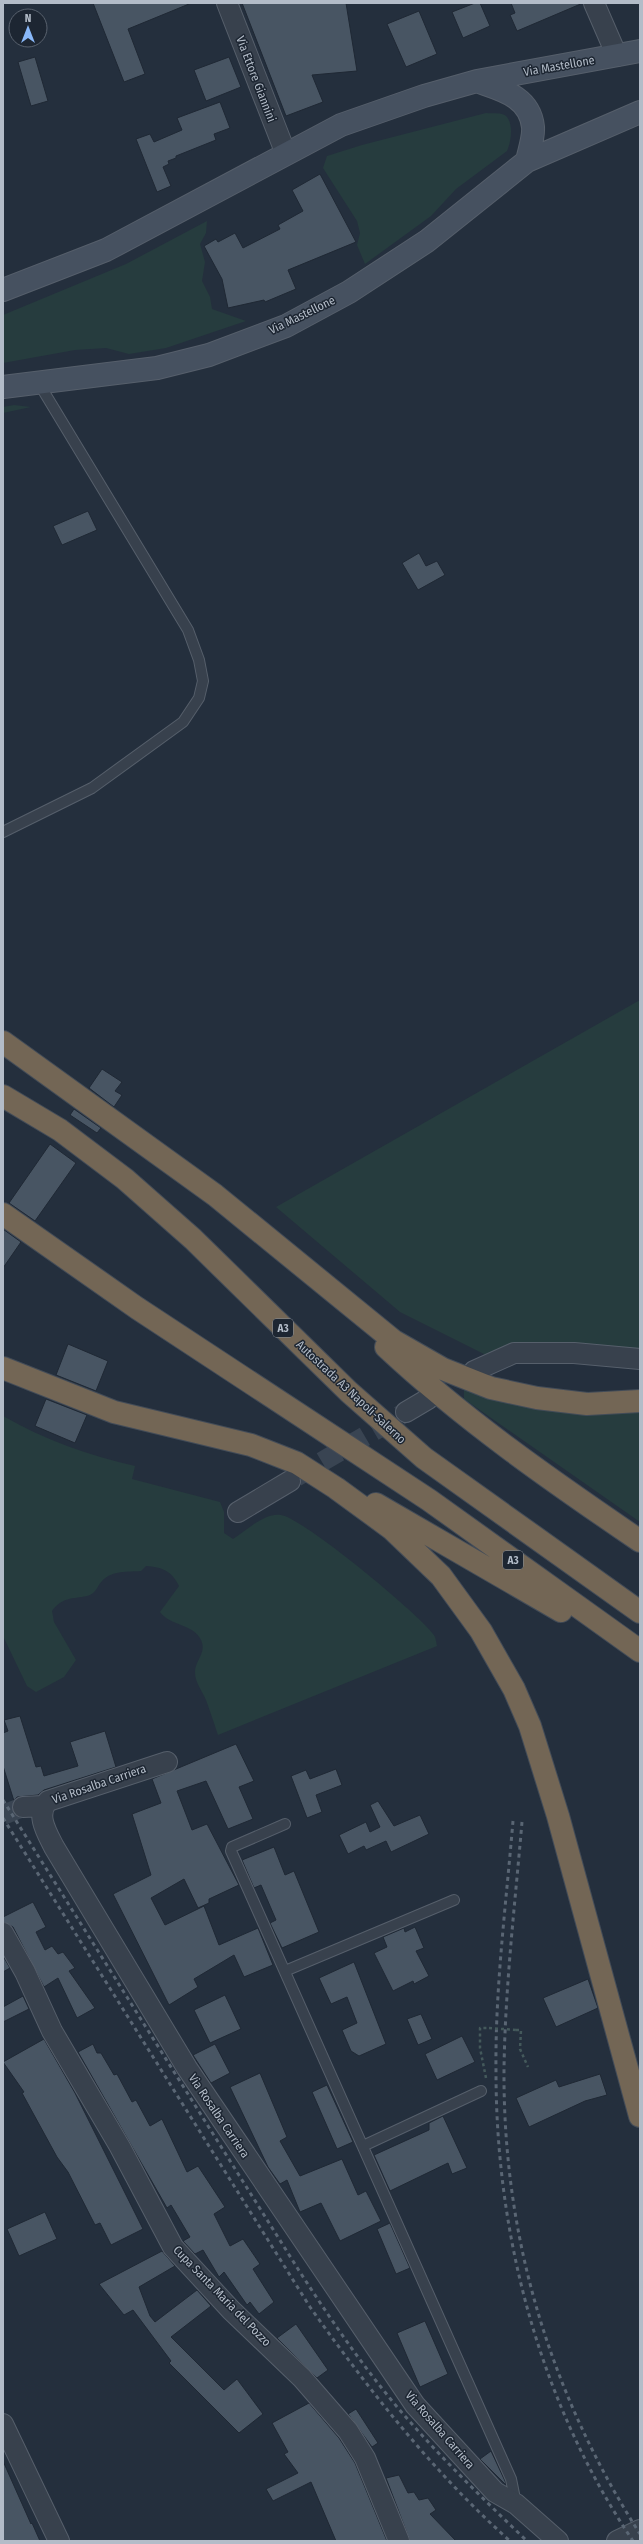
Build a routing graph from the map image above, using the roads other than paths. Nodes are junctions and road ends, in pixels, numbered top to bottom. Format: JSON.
{"nodes":[{"id":1,"x":227,"y":3,"type":"edge"},
{"id":2,"x":594,"y":3,"type":"edge"},
{"id":3,"x":640,"y":51,"type":"edge"},
{"id":4,"x":617,"y":56,"type":"junction"},
{"id":5,"x":478,"y":81,"type":"junction"},
{"id":6,"x":640,"y":112,"type":"edge"},
{"id":7,"x":286,"y":154,"type":"junction"},
{"id":8,"x":527,"y":161,"type":"junction"},
{"id":9,"x":3,"y":290,"type":"edge"},
{"id":10,"x":38,"y":382,"type":"junction"},
{"id":11,"x":7,"y":384,"type":"edge"},
{"id":12,"x":3,"y":832,"type":"edge"},
{"id":13,"x":3,"y":1042,"type":"edge"},
{"id":14,"x":3,"y":1096,"type":"edge"},
{"id":15,"x":3,"y":1214,"type":"edge"},
{"id":16,"x":295,"y":1261,"type":"junction"},
{"id":17,"x":640,"y":1359,"type":"edge"},
{"id":18,"x":3,"y":1368,"type":"edge"},
{"id":19,"x":474,"y":1371,"type":"dead end"},
{"id":20,"x":428,"y":1398,"type":"dead end"},
{"id":21,"x":640,"y":1401,"type":"edge"},
{"id":22,"x":406,"y":1412,"type":"tunnel mouth"},
{"id":23,"x":293,"y":1472,"type":"junction"},
{"id":24,"x":238,"y":1512,"type":"dead end"},
{"id":25,"x":640,"y":1541,"type":"edge"},
{"id":26,"x":640,"y":1612,"type":"edge"},
{"id":27,"x":640,"y":1651,"type":"edge"},
{"id":28,"x":640,"y":1657,"type":"edge"},
{"id":29,"x":167,"y":1762,"type":"dead end"},
{"id":30,"x":43,"y":1806,"type":"junction"},
{"id":31,"x":23,"y":1807,"type":"tunnel mouth"},
{"id":32,"x":285,"y":1824,"type":"dead end"},
{"id":33,"x":454,"y":1900,"type":"dead end"},
{"id":34,"x":3,"y":1933,"type":"edge"},
{"id":35,"x":285,"y":1971,"type":"junction"},
{"id":36,"x":481,"y":2091,"type":"road end"},
{"id":37,"x":640,"y":2116,"type":"edge"},
{"id":38,"x":363,"y":2146,"type":"junction"},
{"id":39,"x":3,"y":2424,"type":"edge"},
{"id":40,"x":516,"y":2504,"type":"junction"},
{"id":41,"x":640,"y":2530,"type":"edge"},
{"id":42,"x":59,"y":2541,"type":"edge"},
{"id":43,"x":399,"y":2541,"type":"edge"},
{"id":44,"x":558,"y":2541,"type":"edge"},
{"id":45,"x":617,"y":2541,"type":"edge"}],
"edges":[{"from":1,"to":7,"type":"street","name":"Via Ettore Giannini"},
{"from":2,"to":4,"type":"street"},
{"from":3,"to":4,"type":"street","name":"Via Mastellone"},
{"from":4,"to":5,"type":"street","name":"Via Mastellone"},
{"from":5,"to":7,"type":"street","name":"Via Mastellone"},
{"from":5,"to":8,"type":"street"},
{"from":6,"to":8,"type":"street","name":"Via Mastellone"},
{"from":7,"to":9,"type":"street","name":"Via Mastellone"},
{"from":8,"to":10,"type":"street","name":"Via Mastellone"},
{"from":10,"to":11,"type":"street","name":"Via Mastellone"},
{"from":10,"to":12,"type":"lane"},
{"from":13,"to":16,"type":"highway"},
{"from":14,"to":26,"type":"highway","name":"Autostrada A3 Napoli-Salerno","number":"A3"},
{"from":15,"to":27,"type":"highway","number":"A3"},
{"from":16,"to":21,"type":"highway"},
{"from":16,"to":25,"type":"highway"},
{"from":17,"to":19,"type":"street"},
{"from":18,"to":23,"type":"highway","number":"A3"},
{"from":20,"to":22,"type":"street"},
{"from":23,"to":24,"type":"street"},
{"from":23,"to":28,"type":"highway","number":"A3"},
{"from":23,"to":37,"type":"highway","number":"A3"},
{"from":29,"to":30,"type":"street","name":"Via Rosalba Carriera"},
{"from":30,"to":31,"type":"street"},
{"from":30,"to":40,"type":"street","name":"Via Rosalba Carriera"},
{"from":32,"to":35,"type":"lane"},
{"from":33,"to":35,"type":"lane"},
{"from":34,"to":43,"type":"street","name":"Cupa Santa Maria del Pozzo"},
{"from":35,"to":38,"type":"lane"},
{"from":36,"to":38,"type":"lane"},
{"from":38,"to":40,"type":"lane"},
{"from":39,"to":42,"type":"street"},
{"from":40,"to":44,"type":"street","name":"Via Rosalba Carriera"},
{"from":41,"to":45,"type":"street"}]}
